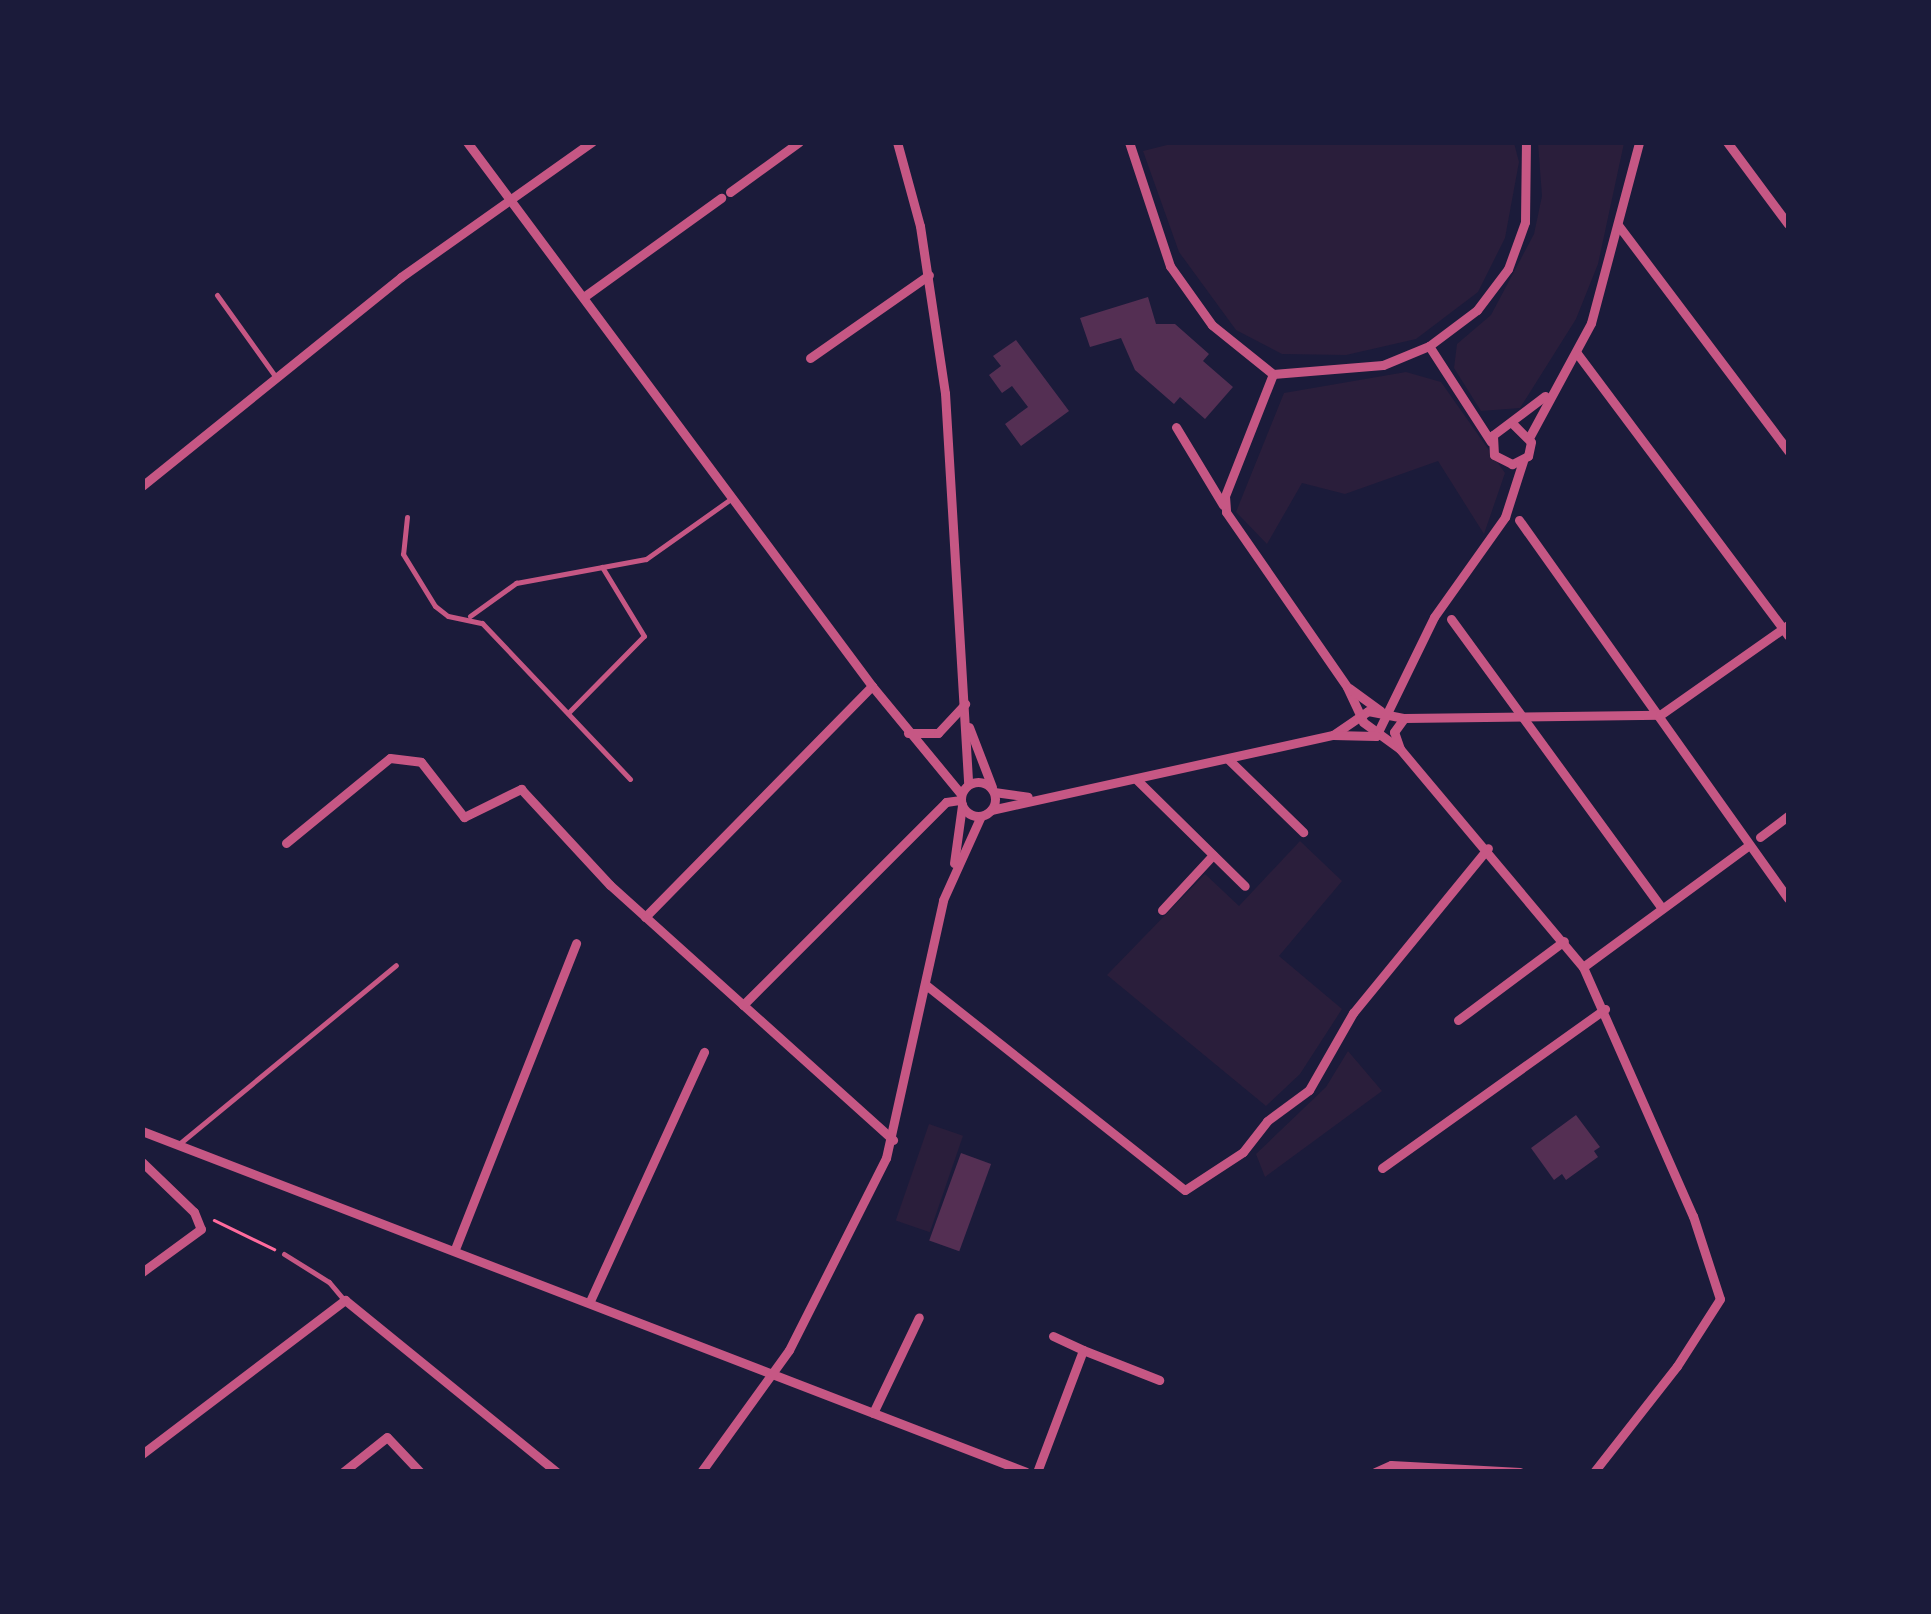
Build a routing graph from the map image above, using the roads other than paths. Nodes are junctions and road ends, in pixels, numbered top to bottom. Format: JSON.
{"nodes":[{"id":1,"x":467,"y":142,"type":"edge"},
{"id":2,"x":592,"y":142,"type":"edge"},
{"id":3,"x":799,"y":142,"type":"edge"},
{"id":4,"x":897,"y":142,"type":"edge"},
{"id":5,"x":1129,"y":142,"type":"edge"},
{"id":6,"x":1526,"y":142,"type":"edge"},
{"id":7,"x":1639,"y":142,"type":"edge"},
{"id":8,"x":1727,"y":142,"type":"edge"},
{"id":9,"x":515,"y":200,"type":"junction"},
{"id":10,"x":1788,"y":224,"type":"edge"},
{"id":11,"x":1618,"y":226,"type":"junction"},
{"id":12,"x":928,"y":275,"type":"junction"},
{"id":13,"x":216,"y":294,"type":"dead end"},
{"id":14,"x":584,"y":296,"type":"junction"},
{"id":15,"x":1429,"y":346,"type":"junction"},
{"id":16,"x":1576,"y":352,"type":"junction"},
{"id":17,"x":810,"y":358,"type":"dead end"},
{"id":18,"x":1273,"y":374,"type":"junction"},
{"id":19,"x":277,"y":379,"type":"junction"},
{"id":20,"x":1550,"y":391,"type":"junction"},
{"id":21,"x":1474,"y":412,"type":"junction"},
{"id":22,"x":1509,"y":425,"type":"junction"},
{"id":23,"x":1176,"y":427,"type":"dead end"},
{"id":24,"x":1530,"y":436,"type":"junction"},
{"id":25,"x":1491,"y":442,"type":"junction"},
{"id":26,"x":1788,"y":451,"type":"edge"},
{"id":27,"x":1523,"y":461,"type":"junction"},
{"id":28,"x":142,"y":486,"type":"edge"},
{"id":29,"x":732,"y":498,"type":"junction"},
{"id":30,"x":1224,"y":504,"type":"junction"},
{"id":31,"x":407,"y":517,"type":"dead end"},
{"id":32,"x":1519,"y":520,"type":"dead end"},
{"id":33,"x":602,"y":567,"type":"junction"},
{"id":34,"x":470,"y":616,"type":"junction"},
{"id":35,"x":1451,"y":618,"type":"dead end"},
{"id":36,"x":1787,"y":630,"type":"edge"},
{"id":37,"x":872,"y":686,"type":"junction"},
{"id":38,"x":1346,"y":687,"type":"junction"},
{"id":39,"x":965,"y":704,"type":"junction"},
{"id":40,"x":568,"y":713,"type":"junction"},
{"id":41,"x":1387,"y":713,"type":"junction"},
{"id":42,"x":1358,"y":714,"type":"junction"},
{"id":43,"x":1520,"y":714,"type":"junction"},
{"id":44,"x":1660,"y":715,"type":"junction"},
{"id":45,"x":1404,"y":718,"type":"junction"},
{"id":46,"x":966,"y":720,"type":"junction"},
{"id":47,"x":908,"y":734,"type":"junction"},
{"id":48,"x":1333,"y":735,"type":"junction"},
{"id":49,"x":1376,"y":736,"type":"junction"},
{"id":50,"x":1400,"y":749,"type":"junction"},
{"id":51,"x":1228,"y":760,"type":"junction"},
{"id":52,"x":630,"y":779,"type":"dead end"},
{"id":53,"x":1137,"y":780,"type":"junction"},
{"id":54,"x":968,"y":784,"type":"junction"},
{"id":55,"x":994,"y":790,"type":"junction"},
{"id":56,"x":1041,"y":798,"type":"junction"},
{"id":57,"x":961,"y":800,"type":"junction"},
{"id":58,"x":992,"y":810,"type":"junction"},
{"id":59,"x":981,"y":816,"type":"junction"},
{"id":60,"x":1788,"y":816,"type":"edge"},
{"id":61,"x":1303,"y":832,"type":"dead end"},
{"id":62,"x":1760,"y":837,"type":"dead end"},
{"id":63,"x":286,"y":844,"type":"dead end"},
{"id":64,"x":1750,"y":844,"type":"junction"},
{"id":65,"x":1488,"y":848,"type":"junction"},
{"id":66,"x":1213,"y":854,"type":"junction"},
{"id":67,"x":953,"y":871,"type":"junction"},
{"id":68,"x":1245,"y":886,"type":"dead end"},
{"id":69,"x":1788,"y":898,"type":"edge"},
{"id":70,"x":1662,"y":908,"type":"junction"},
{"id":71,"x":1162,"y":910,"type":"dead end"},
{"id":72,"x":645,"y":916,"type":"junction"},
{"id":73,"x":1564,"y":941,"type":"junction"},
{"id":74,"x":576,"y":943,"type":"dead end"},
{"id":75,"x":396,"y":965,"type":"dead end"},
{"id":76,"x":1583,"y":967,"type":"junction"},
{"id":77,"x":926,"y":985,"type":"junction"},
{"id":78,"x":743,"y":1005,"type":"junction"},
{"id":79,"x":1605,"y":1009,"type":"junction"},
{"id":80,"x":1458,"y":1020,"type":"dead end"},
{"id":81,"x":704,"y":1052,"type":"dead end"},
{"id":82,"x":142,"y":1131,"type":"edge"},
{"id":83,"x":893,"y":1140,"type":"junction"},
{"id":84,"x":178,"y":1145,"type":"junction"},
{"id":85,"x":142,"y":1162,"type":"edge"},
{"id":86,"x":1382,"y":1168,"type":"dead end"},
{"id":87,"x":455,"y":1249,"type":"junction"},
{"id":88,"x":284,"y":1254,"type":"road end"},
{"id":89,"x":142,"y":1272,"type":"edge"},
{"id":90,"x":344,"y":1300,"type":"junction"},
{"id":91,"x":590,"y":1301,"type":"junction"},
{"id":92,"x":918,"y":1317,"type":"dead end"},
{"id":93,"x":1054,"y":1336,"type":"dead end"},
{"id":94,"x":1083,"y":1350,"type":"junction"},
{"id":95,"x":770,"y":1373,"type":"junction"},
{"id":96,"x":1159,"y":1380,"type":"dead end"},
{"id":97,"x":873,"y":1412,"type":"junction"},
{"id":98,"x":142,"y":1454,"type":"edge"},
{"id":99,"x":343,"y":1472,"type":"edge"},
{"id":100,"x":420,"y":1472,"type":"edge"},
{"id":101,"x":557,"y":1472,"type":"edge"},
{"id":102,"x":701,"y":1472,"type":"edge"},
{"id":103,"x":1026,"y":1472,"type":"edge"},
{"id":104,"x":1037,"y":1472,"type":"edge"},
{"id":105,"x":1375,"y":1472,"type":"edge"},
{"id":106,"x":1520,"y":1472,"type":"edge"},
{"id":107,"x":1594,"y":1472,"type":"edge"}],
"edges":[{"from":1,"to":9,"type":"street"},
{"from":2,"to":9,"type":"street"},
{"from":3,"to":14,"type":"street"},
{"from":4,"to":12,"type":"street"},
{"from":5,"to":18,"type":"street"},
{"from":6,"to":15,"type":"street"},
{"from":7,"to":11,"type":"street"},
{"from":8,"to":10,"type":"street"},
{"from":9,"to":14,"type":"street"},
{"from":9,"to":19,"type":"street"},
{"from":11,"to":16,"type":"street"},
{"from":11,"to":26,"type":"street"},
{"from":12,"to":17,"type":"street"},
{"from":12,"to":39,"type":"street"},
{"from":13,"to":19,"type":"lane"},
{"from":14,"to":29,"type":"street"},
{"from":15,"to":18,"type":"street"},
{"from":15,"to":21,"type":"street"},
{"from":16,"to":20,"type":"street"},
{"from":16,"to":36,"type":"street"},
{"from":18,"to":30,"type":"street"},
{"from":19,"to":28,"type":"street"},
{"from":20,"to":22,"type":"street"},
{"from":20,"to":24,"type":"street"},
{"from":21,"to":22,"type":"street"},
{"from":21,"to":25,"type":"street"},
{"from":22,"to":24,"type":"street"},
{"from":22,"to":25,"type":"street"},
{"from":23,"to":30,"type":"street"},
{"from":24,"to":27,"type":"street"},
{"from":25,"to":27,"type":"street"},
{"from":27,"to":41,"type":"street"},
{"from":29,"to":33,"type":"lane"},
{"from":29,"to":37,"type":"street"},
{"from":30,"to":38,"type":"street"},
{"from":31,"to":34,"type":"lane"},
{"from":32,"to":44,"type":"street"},
{"from":33,"to":34,"type":"lane"},
{"from":33,"to":40,"type":"lane"},
{"from":34,"to":40,"type":"lane"},
{"from":35,"to":43,"type":"street"},
{"from":36,"to":44,"type":"street"},
{"from":37,"to":47,"type":"street"},
{"from":37,"to":72,"type":"street"},
{"from":38,"to":41,"type":"street"},
{"from":38,"to":42,"type":"street"},
{"from":39,"to":46,"type":"street"},
{"from":39,"to":47,"type":"street"},
{"from":40,"to":52,"type":"lane"},
{"from":41,"to":42,"type":"street"},
{"from":41,"to":45,"type":"street"},
{"from":41,"to":49,"type":"street"},
{"from":42,"to":48,"type":"street"},
{"from":42,"to":49,"type":"street"},
{"from":43,"to":44,"type":"street"},
{"from":43,"to":45,"type":"street"},
{"from":43,"to":70,"type":"street"},
{"from":44,"to":64,"type":"street"},
{"from":45,"to":50,"type":"street"},
{"from":46,"to":54,"type":"street"},
{"from":46,"to":55,"type":"street"},
{"from":47,"to":57,"type":"street"},
{"from":48,"to":49,"type":"street"},
{"from":48,"to":51,"type":"street"},
{"from":49,"to":50,"type":"street"},
{"from":50,"to":65,"type":"street"},
{"from":51,"to":53,"type":"street"},
{"from":51,"to":61,"type":"street"},
{"from":53,"to":56,"type":"street"},
{"from":53,"to":66,"type":"street"},
{"from":54,"to":55,"type":"street"},
{"from":54,"to":57,"type":"street"},
{"from":55,"to":56,"type":"street"},
{"from":55,"to":58,"type":"street"},
{"from":56,"to":58,"type":"street"},
{"from":57,"to":59,"type":"street"},
{"from":57,"to":67,"type":"street"},
{"from":57,"to":78,"type":"street"},
{"from":58,"to":59,"type":"street"},
{"from":59,"to":67,"type":"street"},
{"from":60,"to":62,"type":"street"},
{"from":63,"to":72,"type":"street"},
{"from":64,"to":69,"type":"street"},
{"from":64,"to":70,"type":"street"},
{"from":65,"to":73,"type":"street"},
{"from":65,"to":77,"type":"street"},
{"from":66,"to":68,"type":"street"},
{"from":66,"to":71,"type":"street"},
{"from":67,"to":77,"type":"street"},
{"from":70,"to":76,"type":"street"},
{"from":72,"to":78,"type":"street"},
{"from":73,"to":76,"type":"street"},
{"from":73,"to":80,"type":"street"},
{"from":74,"to":87,"type":"street"},
{"from":75,"to":84,"type":"lane"},
{"from":76,"to":79,"type":"street"},
{"from":77,"to":83,"type":"street"},
{"from":78,"to":83,"type":"street"},
{"from":79,"to":86,"type":"street"},
{"from":79,"to":107,"type":"street"},
{"from":81,"to":91,"type":"street"},
{"from":82,"to":84,"type":"street"},
{"from":83,"to":95,"type":"street"},
{"from":84,"to":87,"type":"street"},
{"from":85,"to":89,"type":"street"},
{"from":87,"to":91,"type":"street"},
{"from":88,"to":90,"type":"lane"},
{"from":90,"to":98,"type":"street"},
{"from":90,"to":101,"type":"street"},
{"from":91,"to":95,"type":"street"},
{"from":92,"to":97,"type":"street"},
{"from":93,"to":94,"type":"street"},
{"from":94,"to":96,"type":"street"},
{"from":94,"to":104,"type":"street"},
{"from":95,"to":97,"type":"street"},
{"from":95,"to":102,"type":"street"},
{"from":97,"to":103,"type":"street"},
{"from":99,"to":100,"type":"street"},
{"from":105,"to":106,"type":"street"}]}
